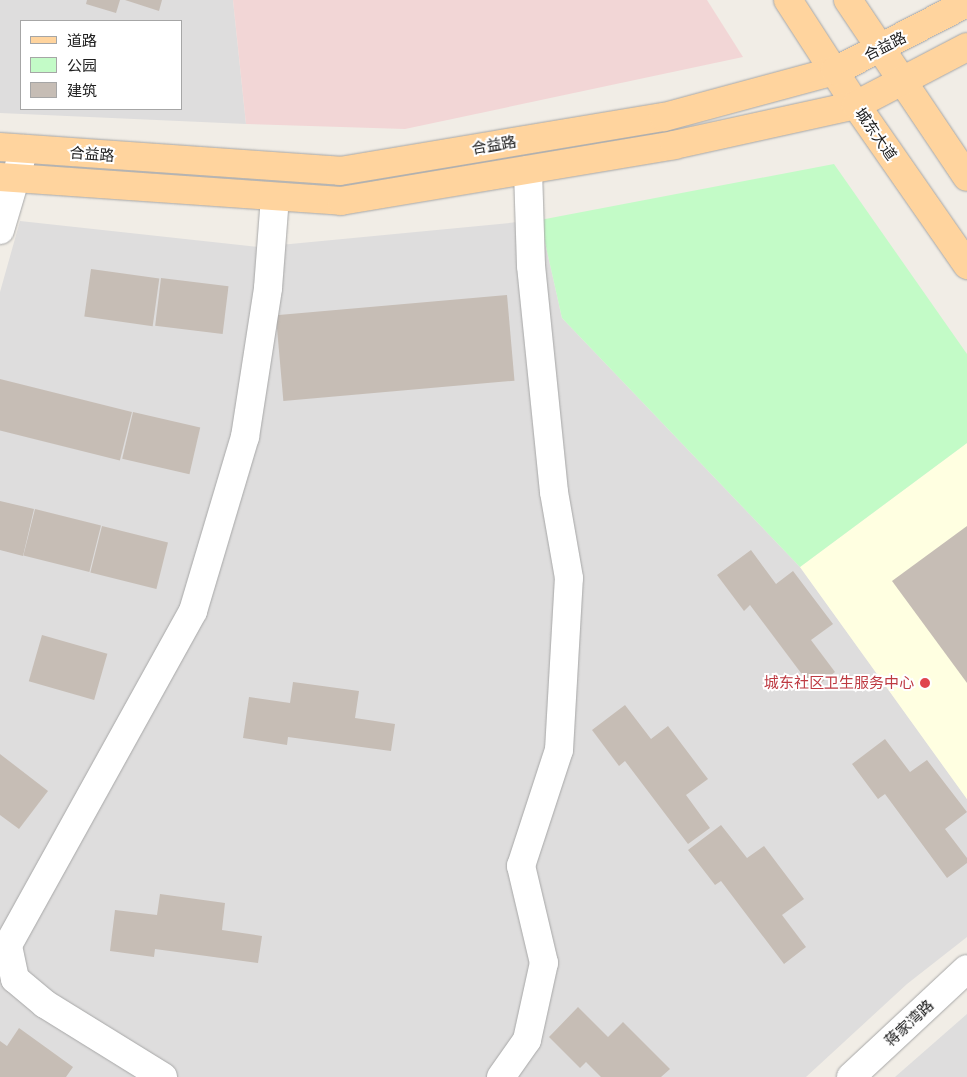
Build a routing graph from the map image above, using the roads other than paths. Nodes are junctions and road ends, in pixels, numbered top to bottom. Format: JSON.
{"nodes":[{"id":1,"x":788,"y":0,"type":"edge"},
{"id":2,"x":848,"y":0,"type":"edge"},
{"id":3,"x":967,"y":3,"type":"edge"},
{"id":4,"x":967,"y":47,"type":"edge"},
{"id":5,"x":881,"y":48,"type":"junction"},
{"id":6,"x":835,"y":70,"type":"junction"},
{"id":7,"x":902,"y":82,"type":"junction"},
{"id":8,"x":856,"y":105,"type":"junction"},
{"id":9,"x":12,"y":148,"type":"edge"},
{"id":10,"x":528,"y":170,"type":"junction"},
{"id":11,"x":967,"y":177,"type":"edge"},
{"id":12,"x":7,"y":178,"type":"edge"},
{"id":13,"x":275,"y":197,"type":"junction"},
{"id":14,"x":0,"y":230,"type":"edge"},
{"id":15,"x":967,"y":265,"type":"edge"},
{"id":16,"x":967,"y":969,"type":"edge"},
{"id":17,"x":163,"y":1077,"type":"edge"},
{"id":18,"x":501,"y":1077,"type":"edge"},
{"id":19,"x":851,"y":1077,"type":"edge"}],
"edges":[{"from":1,"to":6,"type":"main road","name":"城东大道"},
{"from":2,"to":5,"type":"main road"},
{"from":3,"to":5,"type":"main road","name":"合益路"},
{"from":4,"to":7,"type":"main road","name":"合益路"},
{"from":5,"to":6,"type":"main road","name":"合益路"},
{"from":5,"to":7,"type":"main road"},
{"from":6,"to":8,"type":"main road","name":"城东大道"},
{"from":6,"to":9,"type":"main road","name":"合益路"},
{"from":7,"to":8,"type":"main road","name":"合益路"},
{"from":7,"to":11,"type":"main road"},
{"from":8,"to":10,"type":"main road","name":"合益路"},
{"from":8,"to":15,"type":"main road","name":"城东大道"},
{"from":9,"to":12,"type":"street"},
{"from":10,"to":13,"type":"main road","name":"合益路"},
{"from":10,"to":18,"type":"street"},
{"from":12,"to":13,"type":"main road","name":"合益路"},
{"from":12,"to":14,"type":"street"},
{"from":13,"to":17,"type":"street"},
{"from":16,"to":19,"type":"street","name":"蒋家湾路"}]}
